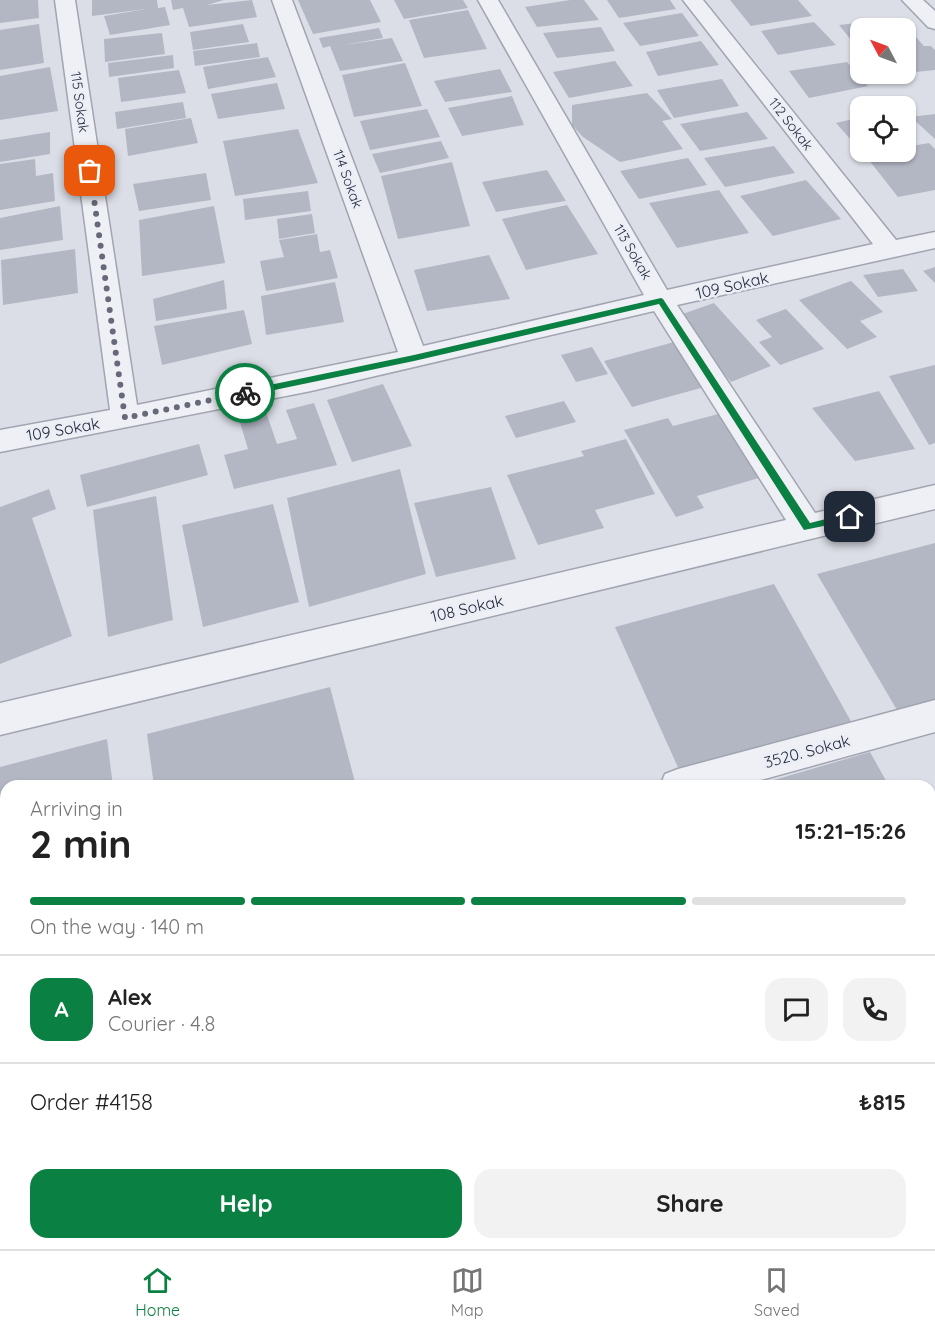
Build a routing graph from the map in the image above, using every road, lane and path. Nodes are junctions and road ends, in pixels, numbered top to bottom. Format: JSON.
{"nodes":[{"id":1,"x":65,"y":0,"type":"edge"},
{"id":2,"x":282,"y":0,"type":"edge"},
{"id":3,"x":488,"y":0,"type":"edge"},
{"id":4,"x":693,"y":0,"type":"edge"},
{"id":5,"x":912,"y":0,"type":"edge"},
{"id":6,"x":935,"y":23,"type":"edge"},
{"id":7,"x":935,"y":240,"type":"edge"},
{"id":8,"x":890,"y":249,"type":"junction"},
{"id":9,"x":661,"y":300,"type":"junction"},
{"id":10,"x":414,"y":358,"type":"junction"},
{"id":11,"x":125,"y":418,"type":"junction"},
{"id":12,"x":0,"y":441,"type":"edge"},
{"id":13,"x":935,"y":497,"type":"edge"},
{"id":14,"x":807,"y":527,"type":"junction"},
{"id":15,"x":935,"y":716,"type":"edge"},
{"id":16,"x":0,"y":719,"type":"edge"},
{"id":17,"x":700,"y":780,"type":"edge"}],
"edges":[{"from":1,"to":11,"type":"street","name":"115 Sokak"},
{"from":2,"to":10,"type":"street","name":"114 Sokak"},
{"from":3,"to":9,"type":"street","name":"113 Sokak"},
{"from":4,"to":8,"type":"street","name":"112 Sokak"},
{"from":5,"to":6,"type":"street"},
{"from":7,"to":8,"type":"street","name":"109 Sokak"},
{"from":8,"to":9,"type":"street","name":"109 Sokak"},
{"from":9,"to":10,"type":"street","name":"109 Sokak"},
{"from":9,"to":14,"type":"street","name":"113 Sokak"},
{"from":10,"to":11,"type":"street","name":"109 Sokak"},
{"from":11,"to":12,"type":"street","name":"109 Sokak"},
{"from":13,"to":14,"type":"street","name":"108 Sokak"},
{"from":14,"to":16,"type":"street","name":"108 Sokak"},
{"from":15,"to":17,"type":"street","name":"3520. Sokak"}]}
